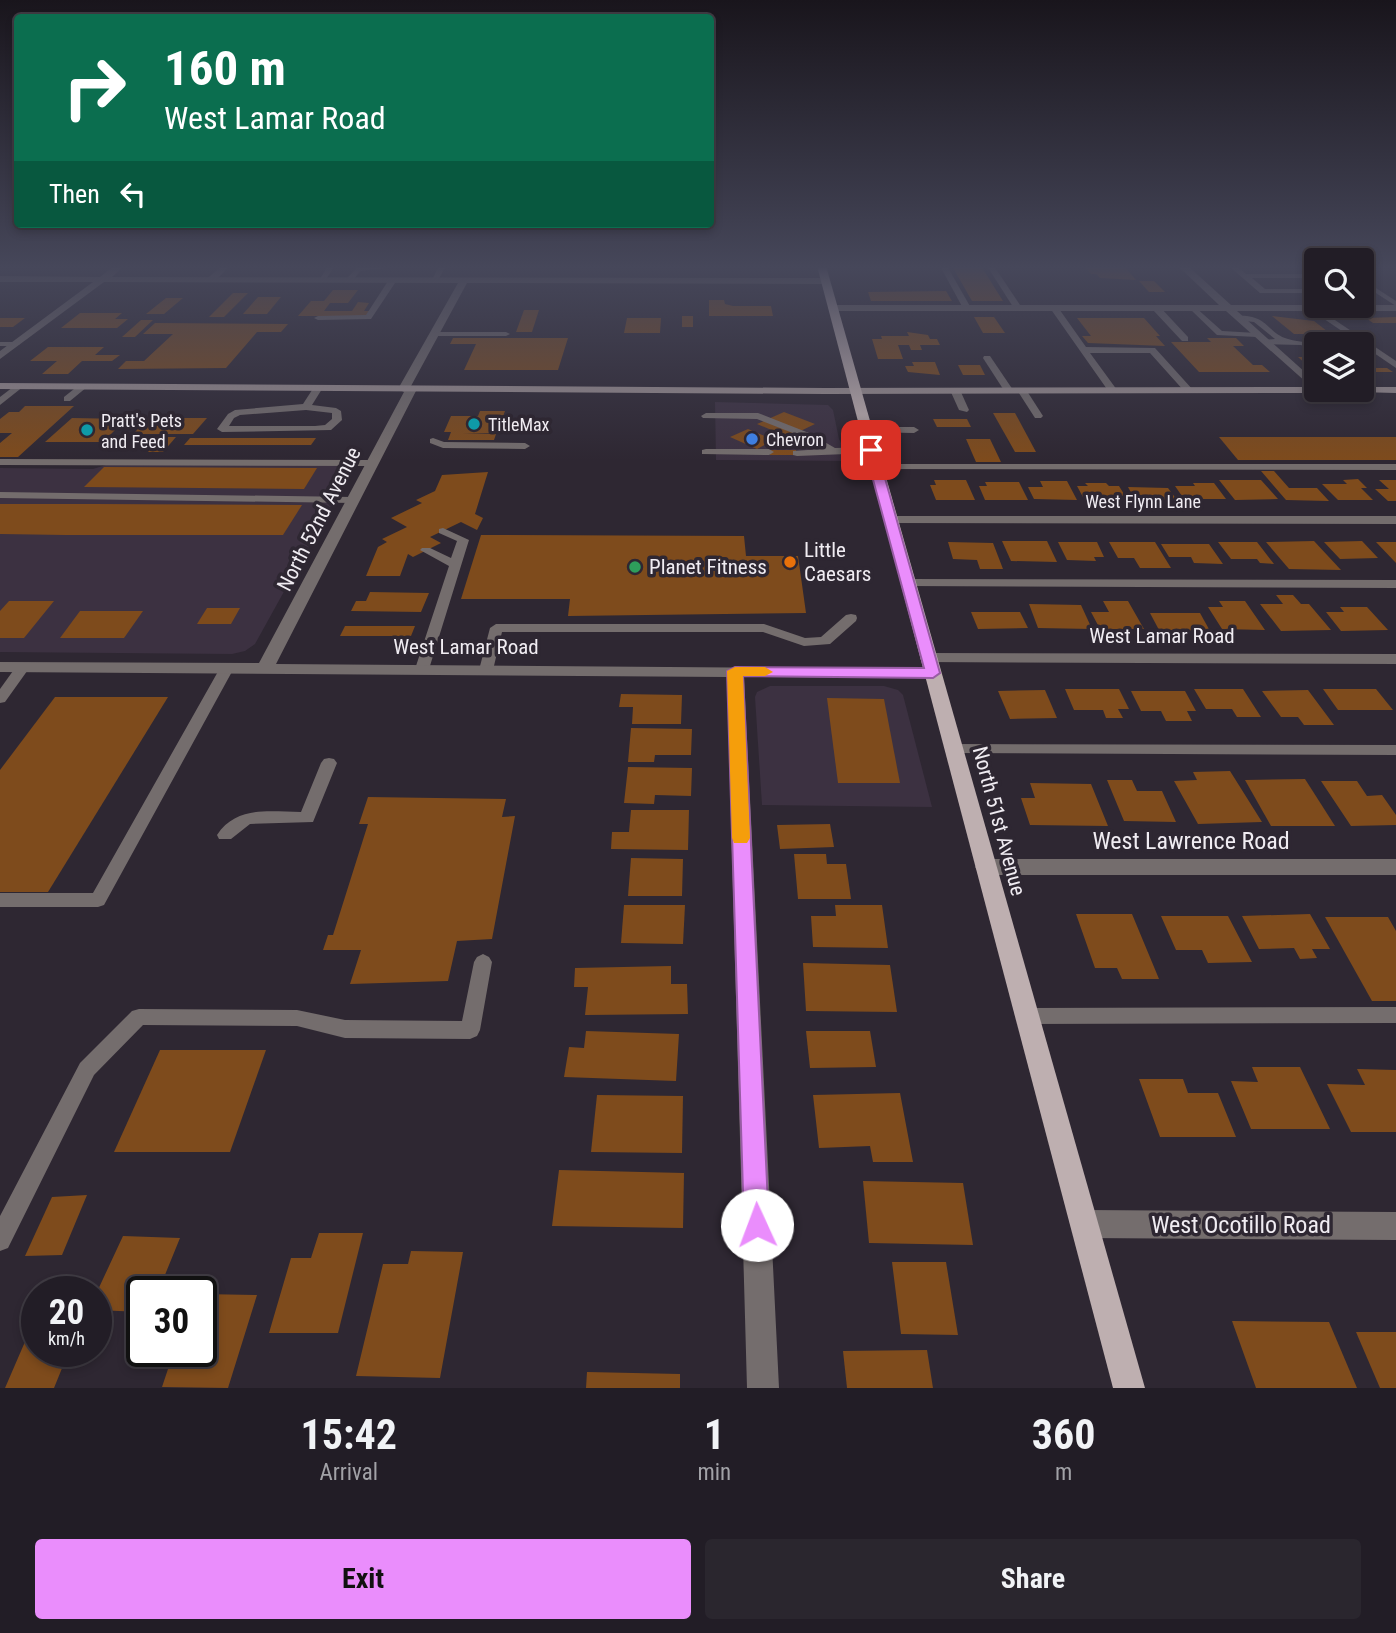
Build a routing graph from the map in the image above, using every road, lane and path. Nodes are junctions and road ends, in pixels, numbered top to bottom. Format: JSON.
{"nodes":[{"id":1,"x":34,"y":331,"type":"edge"},
{"id":2,"x":437,"y":331,"type":"edge"},
{"id":3,"x":840,"y":331,"type":"edge"},
{"id":4,"x":1071,"y":331,"type":"edge"},
{"id":5,"x":1177,"y":331,"type":"edge"},
{"id":6,"x":1218,"y":331,"type":"edge"},
{"id":7,"x":1254,"y":331,"type":"edge"},
{"id":8,"x":1270,"y":331,"type":"edge"},
{"id":9,"x":1347,"y":331,"type":"edge"},
{"id":10,"x":435,"y":334,"type":"junction"},
{"id":11,"x":506,"y":334,"type":"dead end"},
{"id":12,"x":1262,"y":338,"type":"junction"},
{"id":13,"x":1185,"y":339,"type":"dead end"},
{"id":14,"x":1283,"y":341,"type":"junction"},
{"id":15,"x":1304,"y":343,"type":"edge"},
{"id":16,"x":0,"y":344,"type":"edge"},
{"id":17,"x":16,"y":344,"type":"junction"},
{"id":18,"x":1086,"y":350,"type":"junction"},
{"id":19,"x":0,"y":356,"type":"edge"},
{"id":20,"x":987,"y":358,"type":"dead end"},
{"id":21,"x":1396,"y":365,"type":"edge"},
{"id":22,"x":1304,"y":378,"type":"edge"},
{"id":23,"x":0,"y":386,"type":"edge"},
{"id":24,"x":20,"y":386,"type":"junction"},
{"id":25,"x":82,"y":387,"type":"junction"},
{"id":26,"x":317,"y":389,"type":"junction"},
{"id":27,"x":407,"y":389,"type":"junction"},
{"id":28,"x":1304,"y":389,"type":"edge"},
{"id":29,"x":955,"y":390,"type":"junction"},
{"id":30,"x":1008,"y":390,"type":"junction"},
{"id":31,"x":1022,"y":390,"type":"junction"},
{"id":32,"x":1112,"y":390,"type":"junction"},
{"id":33,"x":1188,"y":390,"type":"junction"},
{"id":34,"x":1375,"y":390,"type":"edge"},
{"id":35,"x":1396,"y":390,"type":"edge"},
{"id":36,"x":855,"y":391,"type":"junction"},
{"id":37,"x":67,"y":399,"type":"dead end"},
{"id":38,"x":0,"y":402,"type":"edge"},
{"id":39,"x":306,"y":407,"type":"junction"},
{"id":40,"x":964,"y":410,"type":"dead end"},
{"id":41,"x":706,"y":416,"type":"dead end"},
{"id":42,"x":1038,"y":416,"type":"dead end"},
{"id":43,"x":914,"y":430,"type":"dead end"},
{"id":44,"x":433,"y":441,"type":"dead end"},
{"id":45,"x":525,"y":446,"type":"dead end"},
{"id":46,"x":871,"y":449,"type":"junction"},
{"id":47,"x":831,"y":450,"type":"junction"},
{"id":48,"x":706,"y":452,"type":"dead end"},
{"id":49,"x":769,"y":452,"type":"dead end"},
{"id":50,"x":797,"y":453,"type":"dead end"},
{"id":51,"x":0,"y":462,"type":"edge"},
{"id":52,"x":372,"y":463,"type":"junction"},
{"id":53,"x":1396,"y":467,"type":"edge"},
{"id":54,"x":0,"y":495,"type":"edge"},
{"id":55,"x":353,"y":500,"type":"junction"},
{"id":56,"x":891,"y":520,"type":"junction"},
{"id":57,"x":1396,"y":520,"type":"edge"},
{"id":58,"x":443,"y":531,"type":"dead end"},
{"id":59,"x":426,"y":550,"type":"dead end"},
{"id":60,"x":454,"y":565,"type":"junction"},
{"id":61,"x":908,"y":583,"type":"junction"},
{"id":62,"x":1396,"y":584,"type":"edge"},
{"id":63,"x":851,"y":618,"type":"dead end"},
{"id":64,"x":1396,"y":659,"type":"edge"},
{"id":65,"x":930,"y":666,"type":"junction"},
{"id":66,"x":0,"y":667,"type":"edge"},
{"id":67,"x":23,"y":667,"type":"junction"},
{"id":68,"x":227,"y":668,"type":"junction"},
{"id":69,"x":265,"y":668,"type":"junction"},
{"id":70,"x":422,"y":669,"type":"junction"},
{"id":71,"x":486,"y":670,"type":"junction"},
{"id":72,"x":735,"y":671,"type":"junction"},
{"id":73,"x":0,"y":699,"type":"edge"},
{"id":74,"x":954,"y":749,"type":"junction"},
{"id":75,"x":1396,"y":750,"type":"edge"},
{"id":76,"x":329,"y":763,"type":"dead end"},
{"id":77,"x":225,"y":835,"type":"dead end"},
{"id":78,"x":986,"y":867,"type":"junction"},
{"id":79,"x":1396,"y":867,"type":"edge"},
{"id":80,"x":0,"y":900,"type":"edge"},
{"id":81,"x":483,"y":962,"type":"dead end"},
{"id":82,"x":1027,"y":1016,"type":"junction"},
{"id":83,"x":1396,"y":1016,"type":"edge"},
{"id":84,"x":1085,"y":1224,"type":"junction"},
{"id":85,"x":1396,"y":1226,"type":"edge"},
{"id":86,"x":0,"y":1240,"type":"edge"},
{"id":87,"x":763,"y":1388,"type":"edge"},
{"id":88,"x":1129,"y":1388,"type":"edge"}],
"edges":[{"from":1,"to":17,"type":"street"},
{"from":2,"to":10,"type":"street","name":"North 52nd Avenue"},
{"from":3,"to":36,"type":"main road","name":"North 51st Avenue"},
{"from":4,"to":18,"type":"lane"},
{"from":5,"to":13,"type":"lane"},
{"from":6,"to":12,"type":"lane"},
{"from":7,"to":12,"type":"street"},
{"from":8,"to":14,"type":"lane"},
{"from":9,"to":21,"type":"lane"},
{"from":10,"to":11,"type":"lane"},
{"from":10,"to":27,"type":"street","name":"North 52nd Avenue"},
{"from":12,"to":14,"type":"lane"},
{"from":12,"to":22,"type":"street"},
{"from":14,"to":15,"type":"lane"},
{"from":16,"to":17,"type":"lane"},
{"from":17,"to":19,"type":"street"},
{"from":18,"to":32,"type":"lane"},
{"from":18,"to":33,"type":"lane"},
{"from":20,"to":30,"type":"lane"},
{"from":23,"to":24,"type":"main road"},
{"from":24,"to":25,"type":"main road"},
{"from":24,"to":38,"type":"lane"},
{"from":25,"to":26,"type":"main road"},
{"from":25,"to":37,"type":"lane"},
{"from":26,"to":27,"type":"main road"},
{"from":26,"to":39,"type":"lane"},
{"from":27,"to":36,"type":"main road"},
{"from":27,"to":52,"type":"street","name":"North 52nd Avenue"},
{"from":28,"to":33,"type":"main road"},
{"from":29,"to":30,"type":"main road"},
{"from":29,"to":36,"type":"main road"},
{"from":29,"to":40,"type":"lane"},
{"from":30,"to":31,"type":"main road"},
{"from":31,"to":32,"type":"main road"},
{"from":31,"to":42,"type":"lane"},
{"from":32,"to":33,"type":"main road"},
{"from":34,"to":35,"type":"main road"},
{"from":36,"to":46,"type":"main road","name":"North 51st Avenue"},
{"from":39,"to":39,"type":"lane"},
{"from":41,"to":47,"type":"lane"},
{"from":43,"to":46,"type":"lane"},
{"from":44,"to":45,"type":"lane"},
{"from":46,"to":47,"type":"lane"},
{"from":46,"to":53,"type":"lane"},
{"from":46,"to":56,"type":"main road","name":"North 51st Avenue"},
{"from":47,"to":50,"type":"lane"},
{"from":48,"to":49,"type":"lane"},
{"from":51,"to":52,"type":"lane"},
{"from":52,"to":55,"type":"street","name":"North 52nd Avenue"},
{"from":54,"to":55,"type":"lane"},
{"from":55,"to":69,"type":"street","name":"North 52nd Avenue"},
{"from":56,"to":57,"type":"street","name":"West Flynn Lane"},
{"from":56,"to":61,"type":"main road","name":"North 51st Avenue"},
{"from":58,"to":60,"type":"lane"},
{"from":59,"to":60,"type":"lane"},
{"from":60,"to":70,"type":"lane"},
{"from":61,"to":62,"type":"lane"},
{"from":61,"to":65,"type":"main road","name":"North 51st Avenue"},
{"from":63,"to":71,"type":"lane"},
{"from":64,"to":65,"type":"street","name":"West Lamar Road"},
{"from":65,"to":72,"type":"street","name":"West Lamar Road"},
{"from":65,"to":74,"type":"main road","name":"North 51st Avenue"},
{"from":66,"to":67,"type":"street","name":"West Lamar Road"},
{"from":67,"to":68,"type":"street","name":"West Lamar Road"},
{"from":67,"to":73,"type":"lane"},
{"from":68,"to":69,"type":"street","name":"West Lamar Road"},
{"from":68,"to":80,"type":"lane"},
{"from":69,"to":70,"type":"street","name":"West Lamar Road"},
{"from":70,"to":71,"type":"street","name":"West Lamar Road"},
{"from":71,"to":72,"type":"street","name":"West Lamar Road"},
{"from":72,"to":87,"type":"street"},
{"from":74,"to":75,"type":"lane"},
{"from":74,"to":78,"type":"main road","name":"North 51st Avenue"},
{"from":76,"to":77,"type":"lane"},
{"from":78,"to":79,"type":"street","name":"West Lawrence Road"},
{"from":78,"to":82,"type":"main road","name":"North 51st Avenue"},
{"from":81,"to":86,"type":"lane"},
{"from":82,"to":83,"type":"lane"},
{"from":82,"to":84,"type":"main road","name":"North 51st Avenue"},
{"from":84,"to":85,"type":"street","name":"West Ocotillo Road"},
{"from":84,"to":88,"type":"main road","name":"North 51st Avenue"}]}
